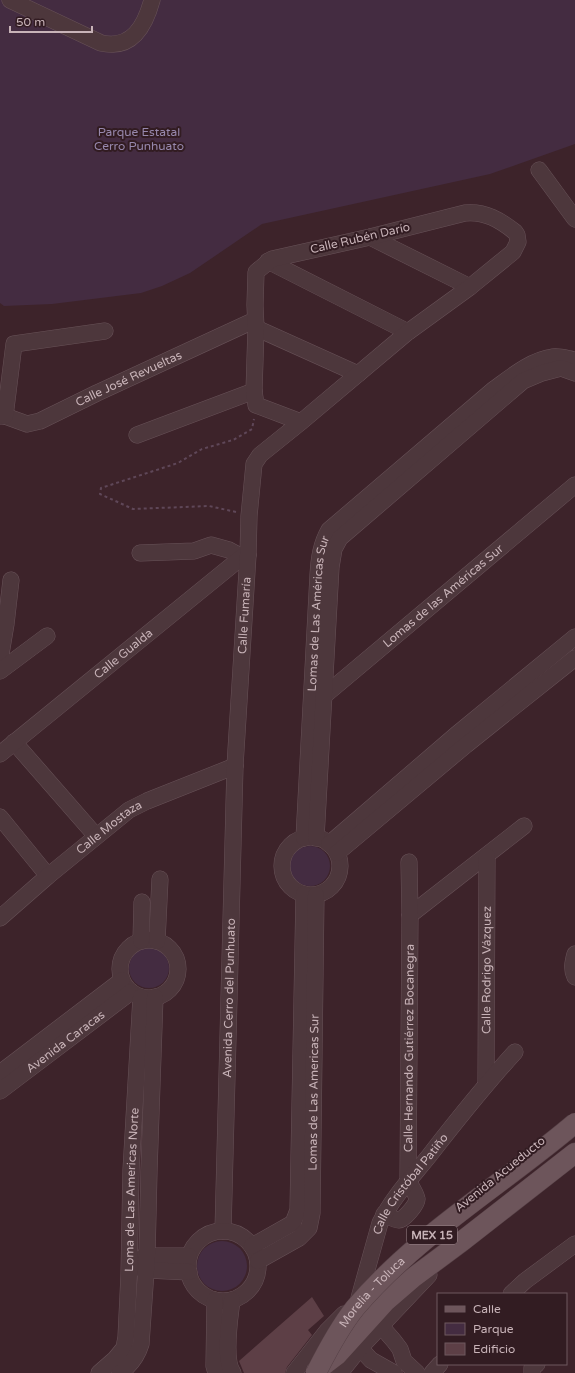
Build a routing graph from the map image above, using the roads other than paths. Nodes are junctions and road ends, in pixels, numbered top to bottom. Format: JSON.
{"nodes":[{"id":1,"x":10,"y":0,"type":"edge"},
{"id":2,"x":152,"y":0,"type":"edge"},
{"id":3,"x":538,"y":170,"type":"dead end"},
{"id":4,"x":575,"y":219,"type":"edge"},
{"id":5,"x":370,"y":237,"type":"junction"},
{"id":6,"x":268,"y":261,"type":"junction"},
{"id":7,"x":470,"y":287,"type":"junction"},
{"id":8,"x":256,"y":324,"type":"junction"},
{"id":9,"x":105,"y":331,"type":"dead end"},
{"id":10,"x":408,"y":332,"type":"junction"},
{"id":11,"x":575,"y":360,"type":"edge"},
{"id":12,"x":575,"y":373,"type":"edge"},
{"id":13,"x":358,"y":374,"type":"junction"},
{"id":14,"x":255,"y":398,"type":"junction"},
{"id":15,"x":3,"y":416,"type":"edge"},
{"id":16,"x":302,"y":422,"type":"junction"},
{"id":17,"x":137,"y":435,"type":"dead end"},
{"id":18,"x":431,"y":452,"type":"junction"},
{"id":19,"x":575,"y":485,"type":"edge"},
{"id":20,"x":140,"y":553,"type":"dead end"},
{"id":21,"x":245,"y":556,"type":"junction"},
{"id":22,"x":11,"y":580,"type":"dead end"},
{"id":23,"x":3,"y":624,"type":"edge"},
{"id":24,"x":47,"y":636,"type":"dead end"},
{"id":25,"x":575,"y":637,"type":"edge"},
{"id":26,"x":0,"y":658,"type":"edge"},
{"id":27,"x":575,"y":658,"type":"edge"},
{"id":28,"x":0,"y":671,"type":"edge"},
{"id":29,"x":325,"y":696,"type":"junction"},
{"id":30,"x":311,"y":705,"type":"junction"},
{"id":31,"x":461,"y":740,"type":"junction"},
{"id":32,"x":14,"y":742,"type":"junction"},
{"id":33,"x":0,"y":754,"type":"edge"},
{"id":34,"x":235,"y":766,"type":"junction"},
{"id":35,"x":0,"y":817,"type":"edge"},
{"id":36,"x":524,"y":826,"type":"dead end"},
{"id":37,"x":96,"y":836,"type":"junction"},
{"id":38,"x":321,"y":843,"type":"junction"},
{"id":39,"x":487,"y":856,"type":"junction"},
{"id":40,"x":409,"y":862,"type":"dead end"},
{"id":41,"x":48,"y":876,"type":"junction"},
{"id":42,"x":160,"y":879,"type":"dead end"},
{"id":43,"x":310,"y":895,"type":"junction"},
{"id":44,"x":142,"y":902,"type":"dead end"},
{"id":45,"x":1,"y":916,"type":"edge"},
{"id":46,"x":410,"y":916,"type":"junction"},
{"id":47,"x":141,"y":941,"type":"junction"},
{"id":48,"x":157,"y":941,"type":"junction"},
{"id":49,"x":575,"y":954,"type":"edge"},
{"id":50,"x":575,"y":977,"type":"edge"},
{"id":51,"x":137,"y":991,"type":"junction"},
{"id":52,"x":308,"y":1052,"type":"junction"},
{"id":53,"x":515,"y":1052,"type":"dead end"},
{"id":54,"x":0,"y":1073,"type":"edge"},
{"id":55,"x":486,"y":1084,"type":"junction"},
{"id":56,"x":0,"y":1091,"type":"edge"},
{"id":57,"x":575,"y":1115,"type":"edge"},
{"id":58,"x":575,"y":1123,"type":"edge"},
{"id":59,"x":575,"y":1153,"type":"edge"},
{"id":60,"x":131,"y":1170,"type":"junction"},
{"id":61,"x":149,"y":1171,"type":"junction"},
{"id":62,"x":408,"y":1181,"type":"junction"},
{"id":63,"x":223,"y":1231,"type":"junction"},
{"id":64,"x":462,"y":1242,"type":"junction"},
{"id":65,"x":575,"y":1244,"type":"edge"},
{"id":66,"x":252,"y":1246,"type":"junction"},
{"id":67,"x":258,"y":1261,"type":"junction"},
{"id":68,"x":189,"y":1264,"type":"junction"},
{"id":69,"x":140,"y":1266,"type":"junction"},
{"id":70,"x":512,"y":1293,"type":"edge"},
{"id":71,"x":359,"y":1298,"type":"junction"},
{"id":72,"x":215,"y":1300,"type":"junction"},
{"id":73,"x":232,"y":1300,"type":"junction"},
{"id":74,"x":381,"y":1326,"type":"junction"},
{"id":75,"x":360,"y":1348,"type":"junction"},
{"id":76,"x":404,"y":1361,"type":"junction"},
{"id":77,"x":439,"y":1365,"type":"edge"},
{"id":78,"x":100,"y":1373,"type":"edge"},
{"id":79,"x":120,"y":1373,"type":"edge"},
{"id":80,"x":216,"y":1373,"type":"edge"},
{"id":81,"x":233,"y":1373,"type":"edge"},
{"id":82,"x":294,"y":1373,"type":"edge"},
{"id":83,"x":315,"y":1373,"type":"edge"},
{"id":84,"x":340,"y":1373,"type":"edge"},
{"id":85,"x":394,"y":1373,"type":"edge"},
{"id":86,"x":417,"y":1373,"type":"edge"},
{"id":87,"x":432,"y":1373,"type":"edge"}],
"edges":[{"from":1,"to":2,"type":"street"},
{"from":3,"to":4,"type":"street"},
{"from":5,"to":6,"type":"street","name":"Calle Rubén Darío"},
{"from":5,"to":7,"type":"street"},
{"from":5,"to":7,"type":"street","name":"Calle Rubén Darío"},
{"from":6,"to":8,"type":"street"},
{"from":6,"to":10,"type":"street"},
{"from":7,"to":10,"type":"street"},
{"from":8,"to":13,"type":"street"},
{"from":8,"to":14,"type":"street"},
{"from":8,"to":15,"type":"street","name":"Calle José Revueltas"},
{"from":9,"to":15,"type":"street"},
{"from":10,"to":13,"type":"street"},
{"from":11,"to":18,"type":"street","name":"Lomas de Las Américas Sur"},
{"from":12,"to":18,"type":"street","name":"Lomas de Las Américas Sur"},
{"from":13,"to":16,"type":"street"},
{"from":14,"to":16,"type":"street"},
{"from":14,"to":17,"type":"street"},
{"from":16,"to":21,"type":"street","name":"Calle Fumaría"},
{"from":18,"to":29,"type":"street","name":"Lomas de Las Américas Sur"},
{"from":18,"to":30,"type":"street","name":"Lomas de Las Américas Sur"},
{"from":19,"to":29,"type":"street","name":"Lomas de las Américas Sur"},
{"from":20,"to":21,"type":"street"},
{"from":21,"to":32,"type":"street","name":"Calle Gualda"},
{"from":21,"to":34,"type":"street","name":"Calle Fumaría"},
{"from":22,"to":23,"type":"street"},
{"from":23,"to":26,"type":"street"},
{"from":24,"to":28,"type":"street"},
{"from":25,"to":31,"type":"street"},
{"from":27,"to":31,"type":"street"},
{"from":29,"to":30,"type":"street","name":"Lomas de las Américas Sur"},
{"from":29,"to":38,"type":"street","name":"Lomas de Las Américas Sur"},
{"from":30,"to":38,"type":"street","name":"Lomas de Las Américas Sur"},
{"from":31,"to":38,"type":"street"},
{"from":32,"to":33,"type":"street","name":"Calle Gualda"},
{"from":32,"to":37,"type":"street"},
{"from":34,"to":37,"type":"street","name":"Calle Mostaza"},
{"from":34,"to":63,"type":"street","name":"Avenida Cerro del Punhuato"},
{"from":35,"to":41,"type":"street"},
{"from":36,"to":39,"type":"street"},
{"from":37,"to":41,"type":"street","name":"Calle Mostaza"},
{"from":38,"to":43,"type":"street"},
{"from":38,"to":43,"type":"street"},
{"from":39,"to":46,"type":"street"},
{"from":39,"to":55,"type":"street","name":"Calle Rodrigo Vázquez"},
{"from":40,"to":46,"type":"street","name":"Calle Hernando Gutiérrez Bocanegra"},
{"from":41,"to":45,"type":"street","name":"Calle Mostaza"},
{"from":42,"to":48,"type":"street"},
{"from":43,"to":52,"type":"street","name":"Lomas de Las Americas Sur"},
{"from":44,"to":47,"type":"street"},
{"from":46,"to":62,"type":"street","name":"Calle Hernando Gutiérrez Bocanegra"},
{"from":47,"to":48,"type":"street"},
{"from":47,"to":51,"type":"street"},
{"from":48,"to":51,"type":"street"},
{"from":49,"to":50,"type":"street"},
{"from":51,"to":54,"type":"street","name":"Avenida Caracas"},
{"from":51,"to":56,"type":"street","name":"Avenida Caracas"},
{"from":51,"to":60,"type":"street","name":"Loma de Las Americas Norte"},
{"from":51,"to":61,"type":"street","name":"Loma de Las Americas Norte"},
{"from":52,"to":66,"type":"street","name":"Lomas de Las Americas Sur"},
{"from":52,"to":67,"type":"street","name":"Lomas de Las Americas Sur"},
{"from":53,"to":55,"type":"street","name":"Calle Cristóbal Patiño"},
{"from":55,"to":62,"type":"street","name":"Calle Cristóbal Patiño"},
{"from":57,"to":71,"type":"street","name":"Avenida Acueducto"},
{"from":58,"to":83,"type":"main road","name":"Morelia - Toluca","number":"MEX 15","bridge":true},
{"from":59,"to":64,"type":"main road","name":"Morelia - Toluca","number":"MEX 15"},
{"from":60,"to":61,"type":"street"},
{"from":60,"to":69,"type":"street","name":"Loma de Las Americas Norte"},
{"from":61,"to":69,"type":"street","name":"Loma de Las Americas Norte"},
{"from":62,"to":71,"type":"street","name":"Calle Cristóbal Patiño"},
{"from":63,"to":66,"type":"street"},
{"from":63,"to":68,"type":"street"},
{"from":64,"to":74,"type":"street"},
{"from":64,"to":83,"type":"main road","name":"Morelia - Toluca","number":"MEX 15","bridge":true},
{"from":65,"to":70,"type":"street"},
{"from":66,"to":67,"type":"street"},
{"from":67,"to":73,"type":"street"},
{"from":68,"to":69,"type":"street"},
{"from":68,"to":72,"type":"street"},
{"from":69,"to":78,"type":"street","name":"Loma de Las Americas Norte"},
{"from":69,"to":79,"type":"street","name":"Loma de Las Americas Norte"},
{"from":71,"to":82,"type":"street","name":"Avenida Acueducto"},
{"from":72,"to":73,"type":"street"},
{"from":72,"to":80,"type":"street"},
{"from":73,"to":81,"type":"street"},
{"from":74,"to":75,"type":"street"},
{"from":74,"to":76,"type":"street"},
{"from":75,"to":84,"type":"street"},
{"from":75,"to":85,"type":"street"},
{"from":76,"to":85,"type":"street"},
{"from":76,"to":86,"type":"street"},
{"from":77,"to":87,"type":"street"}]}
